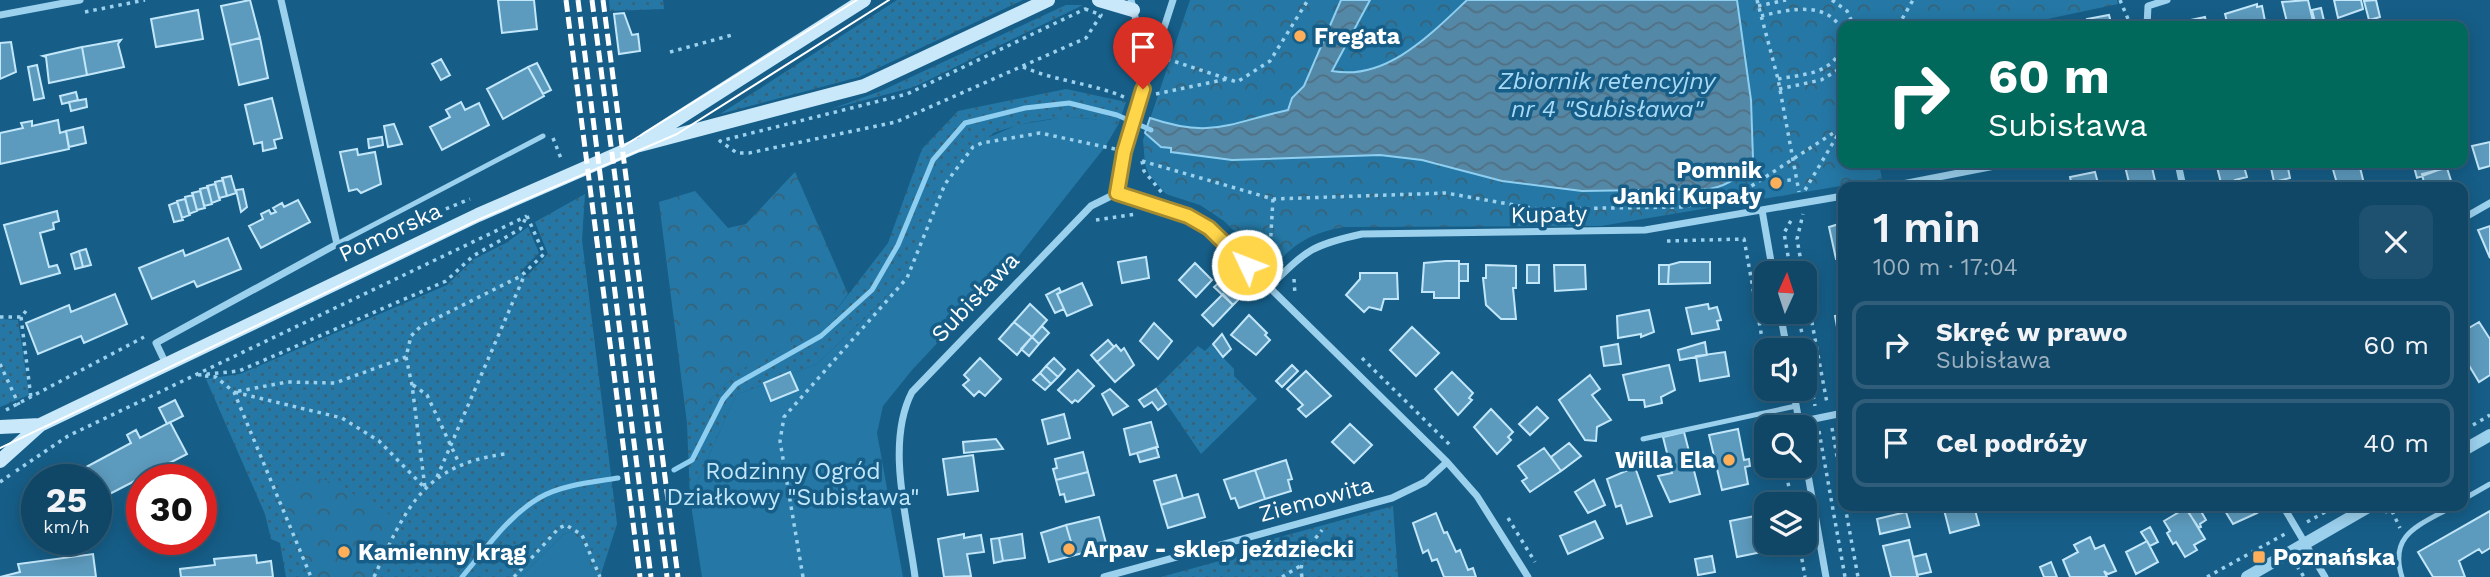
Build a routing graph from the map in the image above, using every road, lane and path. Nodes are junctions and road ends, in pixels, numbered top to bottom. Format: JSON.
{"nodes":[{"id":1,"x":80,"y":0,"type":"edge"},
{"id":2,"x":281,"y":0,"type":"edge"},
{"id":3,"x":864,"y":0,"type":"edge"},
{"id":4,"x":1048,"y":0,"type":"edge"},
{"id":5,"x":1173,"y":0,"type":"edge"},
{"id":6,"x":1308,"y":0,"type":"edge"},
{"id":7,"x":1756,"y":0,"type":"edge"},
{"id":8,"x":1786,"y":0,"type":"edge"},
{"id":9,"x":1832,"y":0,"type":"edge"},
{"id":10,"x":1913,"y":0,"type":"edge"},
{"id":11,"x":2120,"y":0,"type":"edge"},
{"id":12,"x":2167,"y":0,"type":"edge"},
{"id":13,"x":1132,"y":5,"type":"edge"},
{"id":14,"x":1758,"y":6,"type":"junction"},
{"id":15,"x":1100,"y":7,"type":"edge"},
{"id":16,"x":0,"y":15,"type":"edge"},
{"id":17,"x":1761,"y":16,"type":"junction"},
{"id":18,"x":1852,"y":21,"type":"edge"},
{"id":19,"x":1901,"y":21,"type":"edge"},
{"id":20,"x":2129,"y":21,"type":"edge"},
{"id":21,"x":2146,"y":21,"type":"edge"},
{"id":22,"x":1838,"y":22,"type":"edge"},
{"id":23,"x":732,"y":35,"type":"dead end"},
{"id":24,"x":670,"y":52,"type":"dead end"},
{"id":25,"x":1838,"y":58,"type":"edge"},
{"id":26,"x":1171,"y":60,"type":"dead end"},
{"id":27,"x":1023,"y":67,"type":"junction"},
{"id":28,"x":1838,"y":70,"type":"edge"},
{"id":29,"x":1149,"y":71,"type":"junction"},
{"id":30,"x":1228,"y":79,"type":"junction"},
{"id":31,"x":1778,"y":79,"type":"junction"},
{"id":32,"x":1779,"y":89,"type":"junction"},
{"id":33,"x":1154,"y":94,"type":"dead end"},
{"id":34,"x":1129,"y":100,"type":"dead end"},
{"id":35,"x":1838,"y":130,"type":"edge"},
{"id":36,"x":1838,"y":133,"type":"edge"},
{"id":37,"x":543,"y":136,"type":"dead end"},
{"id":38,"x":553,"y":137,"type":"dead end"},
{"id":39,"x":720,"y":141,"type":"dead end"},
{"id":40,"x":636,"y":146,"type":"junction"},
{"id":41,"x":1113,"y":148,"type":"dead end"},
{"id":42,"x":1791,"y":159,"type":"junction"},
{"id":43,"x":1142,"y":161,"type":"dead end"},
{"id":44,"x":555,"y":164,"type":"dead end"},
{"id":45,"x":1984,"y":168,"type":"edge"},
{"id":46,"x":1795,"y":179,"type":"junction"},
{"id":47,"x":1779,"y":181,"type":"dead end"},
{"id":48,"x":1913,"y":182,"type":"edge"},
{"id":49,"x":1117,"y":193,"type":"junction"},
{"id":50,"x":479,"y":195,"type":"dead end"},
{"id":51,"x":1838,"y":196,"type":"edge"},
{"id":52,"x":1273,"y":200,"type":"junction"},
{"id":53,"x":1801,"y":203,"type":"junction"},
{"id":54,"x":2490,"y":203,"type":"edge"},
{"id":55,"x":1762,"y":210,"type":"junction"},
{"id":56,"x":400,"y":211,"type":"junction"},
{"id":57,"x":1144,"y":214,"type":"dead end"},
{"id":58,"x":527,"y":216,"type":"junction"},
{"id":59,"x":2468,"y":216,"type":"edge"},
{"id":60,"x":1093,"y":221,"type":"dead end"},
{"id":61,"x":1660,"y":241,"type":"dead end"},
{"id":62,"x":337,"y":244,"type":"junction"},
{"id":63,"x":1771,"y":261,"type":"edge"},
{"id":64,"x":1789,"y":261,"type":"edge"},
{"id":65,"x":1801,"y":261,"type":"edge"},
{"id":66,"x":1274,"y":263,"type":"dead end"},
{"id":67,"x":527,"y":271,"type":"junction"},
{"id":68,"x":1301,"y":273,"type":"dead end"},
{"id":69,"x":1293,"y":281,"type":"dead end"},
{"id":70,"x":1270,"y":286,"type":"junction"},
{"id":71,"x":26,"y":311,"type":"dead end"},
{"id":72,"x":0,"y":317,"type":"edge"},
{"id":73,"x":21,"y":317,"type":"junction"},
{"id":74,"x":1800,"y":324,"type":"edge"},
{"id":75,"x":1812,"y":324,"type":"edge"},
{"id":76,"x":1762,"y":338,"type":"edge"},
{"id":77,"x":406,"y":358,"type":"junction"},
{"id":78,"x":0,"y":364,"type":"edge"},
{"id":79,"x":166,"y":364,"type":"junction"},
{"id":80,"x":192,"y":375,"type":"junction"},
{"id":81,"x":412,"y":385,"type":"junction"},
{"id":82,"x":234,"y":392,"type":"junction"},
{"id":83,"x":31,"y":398,"type":"dead end"},
{"id":84,"x":1795,"y":401,"type":"edge"},
{"id":85,"x":19,"y":405,"type":"dead end"},
{"id":86,"x":1796,"y":405,"type":"junction"},
{"id":87,"x":1838,"y":414,"type":"edge"},
{"id":88,"x":1798,"y":415,"type":"edge"},
{"id":89,"x":1816,"y":415,"type":"edge"},
{"id":90,"x":2490,"y":415,"type":"edge"},
{"id":91,"x":1830,"y":416,"type":"junction"},
{"id":92,"x":1817,"y":418,"type":"joint"},
{"id":93,"x":40,"y":425,"type":"junction"},
{"id":94,"x":2472,"y":426,"type":"dead end"},
{"id":95,"x":0,"y":427,"type":"edge"},
{"id":96,"x":2490,"y":435,"type":"edge"},
{"id":97,"x":1643,"y":439,"type":"dead end"},
{"id":98,"x":450,"y":444,"type":"junction"},
{"id":99,"x":2468,"y":448,"type":"edge"},
{"id":100,"x":505,"y":454,"type":"dead end"},
{"id":101,"x":0,"y":461,"type":"edge"},
{"id":102,"x":1447,"y":462,"type":"junction"},
{"id":103,"x":1838,"y":462,"type":"edge"},
{"id":104,"x":459,"y":463,"type":"junction"},
{"id":105,"x":437,"y":477,"type":"junction"},
{"id":106,"x":1809,"y":478,"type":"edge"},
{"id":107,"x":0,"y":482,"type":"edge"},
{"id":108,"x":2490,"y":484,"type":"edge"},
{"id":109,"x":425,"y":488,"type":"junction"},
{"id":110,"x":2468,"y":497,"type":"edge"},
{"id":111,"x":1846,"y":511,"type":"edge"},
{"id":112,"x":2286,"y":511,"type":"edge"},
{"id":113,"x":2327,"y":511,"type":"edge"},
{"id":114,"x":2361,"y":511,"type":"edge"},
{"id":115,"x":2392,"y":511,"type":"dead end"},
{"id":116,"x":2445,"y":511,"type":"edge"},
{"id":117,"x":1336,"y":513,"type":"junction"},
{"id":118,"x":2399,"y":526,"type":"dead end"},
{"id":119,"x":2297,"y":527,"type":"junction"},
{"id":120,"x":2306,"y":543,"type":"junction"},
{"id":121,"x":1801,"y":555,"type":"edge"},
{"id":122,"x":1300,"y":566,"type":"junction"},
{"id":123,"x":2297,"y":566,"type":"dead end"},
{"id":124,"x":311,"y":577,"type":"edge"},
{"id":125,"x":374,"y":577,"type":"edge"},
{"id":126,"x":514,"y":577,"type":"edge"},
{"id":127,"x":600,"y":577,"type":"edge"},
{"id":128,"x":803,"y":577,"type":"edge"},
{"id":129,"x":915,"y":577,"type":"edge"},
{"id":130,"x":1104,"y":577,"type":"edge"},
{"id":131,"x":1282,"y":577,"type":"edge"},
{"id":132,"x":1302,"y":577,"type":"edge"},
{"id":133,"x":1528,"y":577,"type":"edge"},
{"id":134,"x":1805,"y":577,"type":"edge"},
{"id":135,"x":1826,"y":577,"type":"edge"},
{"id":136,"x":1845,"y":577,"type":"edge"},
{"id":137,"x":1858,"y":577,"type":"edge"},
{"id":138,"x":2207,"y":577,"type":"edge"},
{"id":139,"x":2248,"y":577,"type":"edge"},
{"id":140,"x":2304,"y":577,"type":"edge"},
{"id":141,"x":2325,"y":577,"type":"edge"},
{"id":142,"x":2402,"y":577,"type":"edge"}],
"edges":[{"from":1,"to":16,"type":"street"},
{"from":2,"to":62,"type":"street"},
{"from":3,"to":40,"type":"main road","name":"Pomorska"},
{"from":4,"to":40,"type":"main road","name":"Pomorska"},
{"from":5,"to":29,"type":"street"},
{"from":6,"to":30,"type":"path"},
{"from":7,"to":14,"type":"path"},
{"from":8,"to":14,"type":"path"},
{"from":9,"to":18,"type":"path"},
{"from":10,"to":19,"type":"path"},
{"from":11,"to":20,"type":"path"},
{"from":12,"to":21,"type":"street"},
{"from":13,"to":15,"type":"main road"},
{"from":13,"to":29,"type":"street"},
{"from":14,"to":17,"type":"path"},
{"from":15,"to":27,"type":"path"},
{"from":17,"to":22,"type":"path"},
{"from":17,"to":31,"type":"path"},
{"from":23,"to":24,"type":"path"},
{"from":25,"to":31,"type":"path"},
{"from":26,"to":30,"type":"path"},
{"from":27,"to":34,"type":"path"},
{"from":27,"to":39,"type":"path"},
{"from":28,"to":32,"type":"path"},
{"from":29,"to":49,"type":"street"},
{"from":30,"to":33,"type":"path"},
{"from":31,"to":32,"type":"path"},
{"from":32,"to":42,"type":"path"},
{"from":35,"to":42,"type":"path"},
{"from":36,"to":46,"type":"path"},
{"from":37,"to":56,"type":"lane","name":"Pomorska"},
{"from":38,"to":44,"type":"path"},
{"from":40,"to":79,"type":"main road","name":"Pomorska"},
{"from":41,"to":128,"type":"path"},
{"from":42,"to":46,"type":"path"},
{"from":42,"to":52,"type":"path"},
{"from":43,"to":52,"type":"path"},
{"from":45,"to":48,"type":"street"},
{"from":46,"to":47,"type":"path"},
{"from":49,"to":70,"type":"street"},
{"from":49,"to":129,"type":"street","name":"Subisława"},
{"from":50,"to":56,"type":"path"},
{"from":51,"to":53,"type":"street","name":"Kupały"},
{"from":52,"to":66,"type":"path"},
{"from":53,"to":55,"type":"street","name":"Kupały"},
{"from":53,"to":64,"type":"path"},
{"from":53,"to":65,"type":"path"},
{"from":54,"to":59,"type":"street"},
{"from":55,"to":63,"type":"street"},
{"from":55,"to":70,"type":"street","name":"Kupały"},
{"from":56,"to":62,"type":"lane","name":"Pomorska"},
{"from":57,"to":60,"type":"path"},
{"from":58,"to":67,"type":"path"},
{"from":58,"to":80,"type":"path"},
{"from":58,"to":80,"type":"path"},
{"from":61,"to":76,"type":"path"},
{"from":62,"to":79,"type":"street","name":"Pomorska"},
{"from":67,"to":77,"type":"path"},
{"from":67,"to":98,"type":"path"},
{"from":68,"to":69,"type":"path"},
{"from":70,"to":102,"type":"street"},
{"from":71,"to":73,"type":"path"},
{"from":72,"to":73,"type":"path"},
{"from":73,"to":83,"type":"path"},
{"from":74,"to":89,"type":"path"},
{"from":75,"to":91,"type":"path"},
{"from":77,"to":81,"type":"path"},
{"from":77,"to":82,"type":"path"},
{"from":78,"to":85,"type":"path"},
{"from":79,"to":93,"type":"main road","name":"Pomorska"},
{"from":80,"to":82,"type":"path"},
{"from":80,"to":107,"type":"path"},
{"from":81,"to":98,"type":"path"},
{"from":81,"to":109,"type":"path"},
{"from":82,"to":109,"type":"path"},
{"from":82,"to":124,"type":"path"},
{"from":84,"to":86,"type":"street"},
{"from":86,"to":88,"type":"street"},
{"from":86,"to":97,"type":"lane"},
{"from":87,"to":91,"type":"street"},
{"from":90,"to":94,"type":"path"},
{"from":91,"to":92,"type":"street"},
{"from":91,"to":103,"type":"path"},
{"from":92,"to":136,"type":"path"},
{"from":93,"to":95,"type":"main road","name":"Pomorska"},
{"from":93,"to":101,"type":"main road","name":"Pomorska"},
{"from":96,"to":99,"type":"street"},
{"from":98,"to":104,"type":"path"},
{"from":98,"to":105,"type":"path"},
{"from":100,"to":104,"type":"path"},
{"from":102,"to":117,"type":"street","name":"Ziemowita"},
{"from":102,"to":133,"type":"street"},
{"from":104,"to":105,"type":"path"},
{"from":105,"to":109,"type":"path"},
{"from":106,"to":135,"type":"street"},
{"from":108,"to":110,"type":"lane"},
{"from":109,"to":125,"type":"path"},
{"from":111,"to":137,"type":"path"},
{"from":112,"to":119,"type":"street"},
{"from":113,"to":119,"type":"path"},
{"from":114,"to":120,"type":"street"},
{"from":115,"to":118,"type":"path"},
{"from":116,"to":142,"type":"lane"},
{"from":117,"to":122,"type":"path"},
{"from":117,"to":130,"type":"street","name":"Ziemowita"},
{"from":119,"to":120,"type":"street"},
{"from":119,"to":138,"type":"path"},
{"from":120,"to":139,"type":"street"},
{"from":120,"to":141,"type":"street"},
{"from":121,"to":134,"type":"path"},
{"from":122,"to":131,"type":"path"},
{"from":122,"to":132,"type":"path"},
{"from":123,"to":140,"type":"path"},
{"from":126,"to":127,"type":"path"}]}
